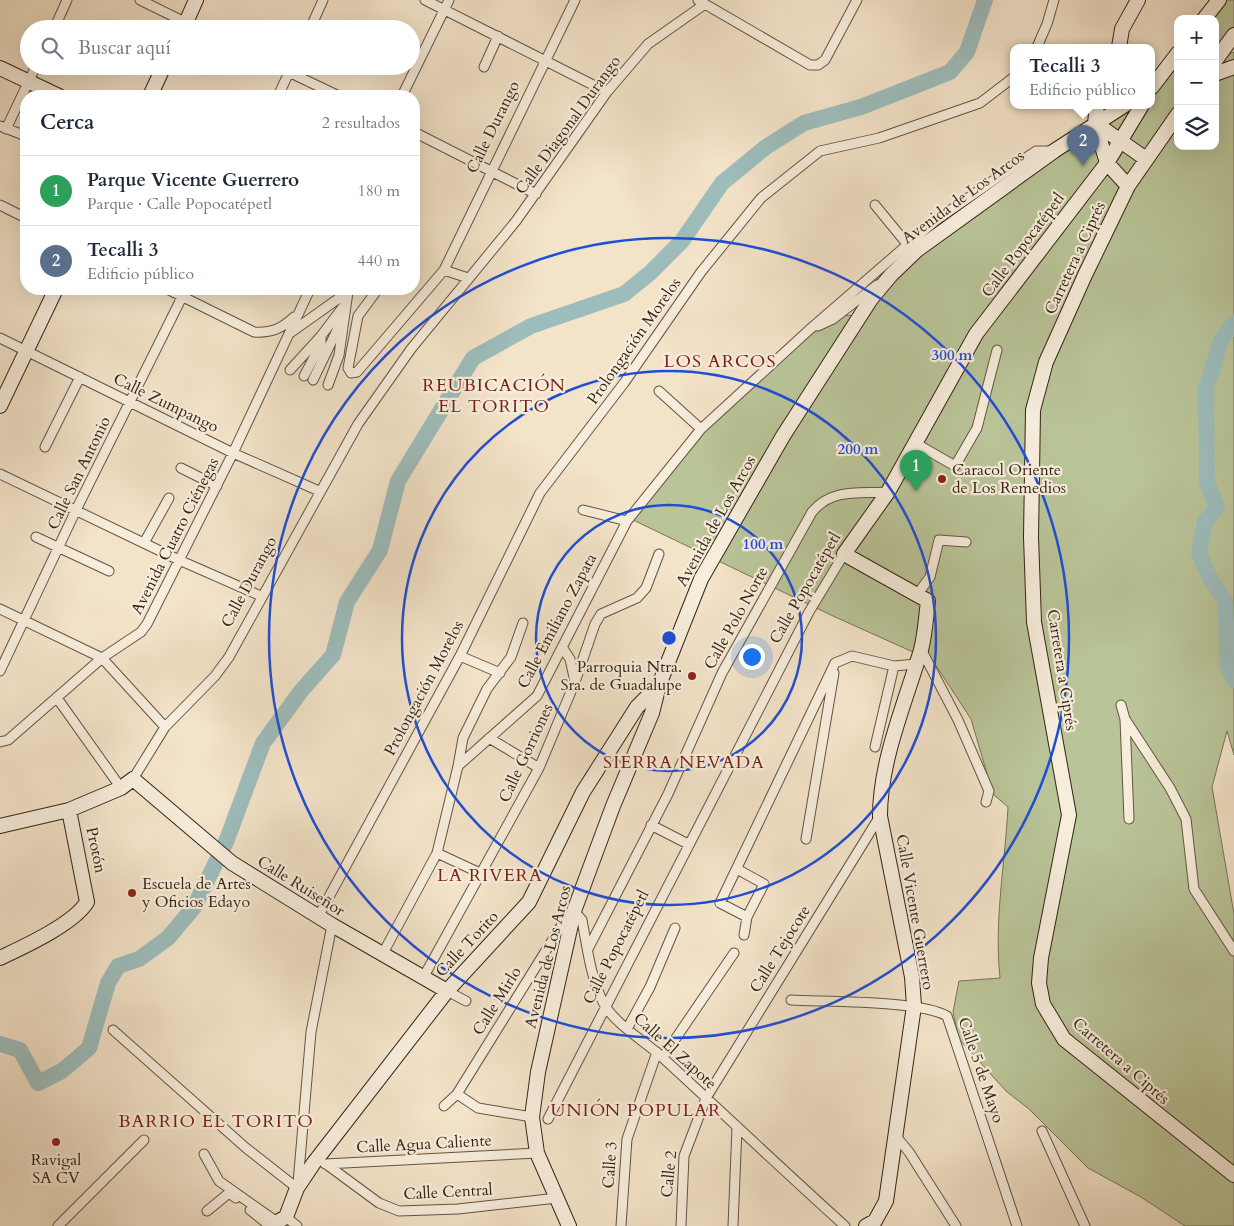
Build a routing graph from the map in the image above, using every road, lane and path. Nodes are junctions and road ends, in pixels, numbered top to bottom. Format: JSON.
{"nodes":[{"id":1,"x":67,"y":0,"type":"edge"},
{"id":2,"x":140,"y":0,"type":"edge"},
{"id":3,"x":196,"y":0,"type":"edge"},
{"id":4,"x":323,"y":0,"type":"edge"},
{"id":5,"x":425,"y":0,"type":"edge"},
{"id":6,"x":449,"y":0,"type":"edge"},
{"id":7,"x":575,"y":0,"type":"edge"},
{"id":8,"x":857,"y":0,"type":"edge"},
{"id":9,"x":1054,"y":0,"type":"edge"},
{"id":10,"x":1138,"y":0,"type":"edge"},
{"id":11,"x":1219,"y":0,"type":"edge"},
{"id":12,"x":701,"y":2,"type":"edge"},
{"id":13,"x":444,"y":9,"type":"junction"},
{"id":14,"x":1207,"y":15,"type":"edge"},
{"id":15,"x":58,"y":20,"type":"edge"},
{"id":16,"x":175,"y":20,"type":"edge"},
{"id":17,"x":186,"y":20,"type":"edge"},
{"id":18,"x":314,"y":20,"type":"edge"},
{"id":19,"x":1234,"y":35,"type":"edge"},
{"id":20,"x":498,"y":36,"type":"junction"},
{"id":21,"x":1038,"y":44,"type":"edge"},
{"id":22,"x":1120,"y":44,"type":"edge"},
{"id":23,"x":1223,"y":54,"type":"edge"},
{"id":24,"x":1174,"y":58,"type":"edge"},
{"id":25,"x":420,"y":59,"type":"edge"},
{"id":26,"x":545,"y":59,"type":"junction"},
{"id":27,"x":484,"y":67,"type":"dead end"},
{"id":28,"x":1234,"y":67,"type":"edge"},
{"id":29,"x":0,"y":68,"type":"edge"},
{"id":30,"x":1219,"y":73,"type":"edge"},
{"id":31,"x":32,"y":75,"type":"edge"},
{"id":32,"x":160,"y":75,"type":"edge"},
{"id":33,"x":288,"y":75,"type":"edge"},
{"id":34,"x":302,"y":75,"type":"edge"},
{"id":35,"x":412,"y":75,"type":"edge"},
{"id":36,"x":1010,"y":80,"type":"edge"},
{"id":37,"x":29,"y":82,"type":"junction"},
{"id":38,"x":1155,"y":83,"type":"edge"},
{"id":39,"x":24,"y":90,"type":"edge"},
{"id":40,"x":46,"y":90,"type":"edge"},
{"id":41,"x":153,"y":90,"type":"edge"},
{"id":42,"x":281,"y":90,"type":"edge"},
{"id":43,"x":328,"y":90,"type":"edge"},
{"id":44,"x":405,"y":90,"type":"edge"},
{"id":45,"x":607,"y":92,"type":"junction"},
{"id":46,"x":20,"y":98,"type":"edge"},
{"id":47,"x":1097,"y":109,"type":"edge"},
{"id":48,"x":1118,"y":109,"type":"edge"},
{"id":49,"x":1140,"y":109,"type":"edge"},
{"id":50,"x":1174,"y":120,"type":"edge"},
{"id":51,"x":1095,"y":123,"type":"junction"},
{"id":52,"x":3,"y":128,"type":"edge"},
{"id":53,"x":20,"y":134,"type":"edge"},
{"id":54,"x":420,"y":135,"type":"edge"},
{"id":55,"x":1122,"y":142,"type":"junction"},
{"id":56,"x":1054,"y":151,"type":"junction"},
{"id":57,"x":1146,"y":158,"type":"junction"},
{"id":58,"x":1107,"y":163,"type":"junction"},
{"id":59,"x":492,"y":170,"type":"junction"},
{"id":60,"x":1128,"y":186,"type":"junction"},
{"id":61,"x":536,"y":194,"type":"junction"},
{"id":62,"x":0,"y":205,"type":"edge"},
{"id":63,"x":875,"y":205,"type":"dead end"},
{"id":64,"x":20,"y":215,"type":"edge"},
{"id":65,"x":907,"y":244,"type":"junction"},
{"id":66,"x":444,"y":270,"type":"junction"},
{"id":67,"x":891,"y":275,"type":"junction"},
{"id":68,"x":468,"y":278,"type":"junction"},
{"id":69,"x":53,"y":295,"type":"edge"},
{"id":70,"x":183,"y":295,"type":"edge"},
{"id":71,"x":189,"y":295,"type":"edge"},
{"id":72,"x":307,"y":295,"type":"edge"},
{"id":73,"x":347,"y":295,"type":"edge"},
{"id":74,"x":347,"y":295,"type":"edge"},
{"id":75,"x":348,"y":295,"type":"edge"},
{"id":76,"x":374,"y":295,"type":"edge"},
{"id":77,"x":298,"y":314,"type":"junction"},
{"id":78,"x":345,"y":314,"type":"junction"},
{"id":79,"x":809,"y":330,"type":"junction"},
{"id":80,"x":289,"y":334,"type":"junction"},
{"id":81,"x":321,"y":336,"type":"junction"},
{"id":82,"x":0,"y":338,"type":"edge"},
{"id":83,"x":26,"y":350,"type":"junction"},
{"id":84,"x":997,"y":350,"type":"dead end"},
{"id":85,"x":290,"y":370,"type":"dead end"},
{"id":86,"x":80,"y":377,"type":"junction"},
{"id":87,"x":328,"y":385,"type":"dead end"},
{"id":88,"x":659,"y":391,"type":"dead end"},
{"id":89,"x":130,"y":402,"type":"junction"},
{"id":90,"x":0,"y":406,"type":"edge"},
{"id":91,"x":701,"y":429,"type":"junction"},
{"id":92,"x":915,"y":443,"type":"junction"},
{"id":93,"x":45,"y":447,"type":"dead end"},
{"id":94,"x":233,"y":453,"type":"junction"},
{"id":95,"x":181,"y":468,"type":"dead end"},
{"id":96,"x":0,"y":474,"type":"edge"},
{"id":97,"x":217,"y":486,"type":"junction"},
{"id":98,"x":320,"y":491,"type":"junction"},
{"id":99,"x":888,"y":492,"type":"junction"},
{"id":100,"x":169,"y":498,"type":"dead end"},
{"id":101,"x":76,"y":510,"type":"junction"},
{"id":102,"x":582,"y":510,"type":"dead end"},
{"id":103,"x":626,"y":521,"type":"junction"},
{"id":104,"x":36,"y":537,"type":"dead end"},
{"id":105,"x":966,"y":542,"type":"dead end"},
{"id":106,"x":144,"y":543,"type":"junction"},
{"id":107,"x":59,"y":547,"type":"junction"},
{"id":108,"x":659,"y":554,"type":"dead end"},
{"id":109,"x":844,"y":554,"type":"junction"},
{"id":110,"x":179,"y":560,"type":"junction"},
{"id":111,"x":108,"y":570,"type":"dead end"},
{"id":112,"x":261,"y":596,"type":"junction"},
{"id":113,"x":922,"y":598,"type":"junction"},
{"id":114,"x":0,"y":609,"type":"edge"},
{"id":115,"x":24,"y":620,"type":"junction"},
{"id":116,"x":523,"y":624,"type":"dead end"},
{"id":117,"x":562,"y":648,"type":"junction"},
{"id":118,"x":921,"y":649,"type":"junction"},
{"id":119,"x":460,"y":656,"type":"junction"},
{"id":120,"x":102,"y":658,"type":"junction"},
{"id":121,"x":835,"y":662,"type":"junction"},
{"id":122,"x":916,"y":664,"type":"junction"},
{"id":123,"x":894,"y":666,"type":"junction"},
{"id":124,"x":0,"y":670,"type":"edge"},
{"id":125,"x":500,"y":673,"type":"junction"},
{"id":126,"x":575,"y":682,"type":"junction"},
{"id":127,"x":659,"y":685,"type":"junction"},
{"id":128,"x":57,"y":698,"type":"junction"},
{"id":129,"x":1121,"y":705,"type":"dead end"},
{"id":130,"x":1125,"y":719,"type":"junction"},
{"id":131,"x":165,"y":727,"type":"junction"},
{"id":132,"x":489,"y":738,"type":"junction"},
{"id":133,"x":0,"y":742,"type":"edge"},
{"id":134,"x":875,"y":747,"type":"dead end"},
{"id":135,"x":458,"y":766,"type":"junction"},
{"id":136,"x":539,"y":768,"type":"junction"},
{"id":137,"x":133,"y":779,"type":"junction"},
{"id":138,"x":121,"y":788,"type":"junction"},
{"id":139,"x":986,"y":802,"type":"dead end"},
{"id":140,"x":69,"y":810,"type":"junction"},
{"id":141,"x":880,"y":816,"type":"junction"},
{"id":142,"x":1129,"y":819,"type":"dead end"},
{"id":143,"x":651,"y":824,"type":"junction"},
{"id":144,"x":0,"y":826,"type":"edge"},
{"id":145,"x":806,"y":839,"type":"dead end"},
{"id":146,"x":688,"y":844,"type":"junction"},
{"id":147,"x":437,"y":853,"type":"junction"},
{"id":148,"x":737,"y":869,"type":"junction"},
{"id":149,"x":482,"y":874,"type":"junction"},
{"id":150,"x":574,"y":911,"type":"junction"},
{"id":151,"x":318,"y":917,"type":"junction"},
{"id":152,"x":747,"y":917,"type":"junction"},
{"id":153,"x":332,"y":925,"type":"junction"},
{"id":154,"x":675,"y":928,"type":"dead end"},
{"id":155,"x":744,"y":935,"type":"dead end"},
{"id":156,"x":588,"y":949,"type":"junction"},
{"id":157,"x":1234,"y":951,"type":"edge"},
{"id":158,"x":734,"y":953,"type":"dead end"},
{"id":159,"x":382,"y":955,"type":"junction"},
{"id":160,"x":0,"y":958,"type":"edge"},
{"id":161,"x":423,"y":978,"type":"junction"},
{"id":162,"x":447,"y":990,"type":"junction"},
{"id":163,"x":791,"y":1000,"type":"dead end"},
{"id":164,"x":466,"y":1001,"type":"dead end"},
{"id":165,"x":605,"y":1006,"type":"junction"},
{"id":166,"x":914,"y":1006,"type":"junction"},
{"id":167,"x":627,"y":1028,"type":"junction"},
{"id":168,"x":113,"y":1030,"type":"dead end"},
{"id":169,"x":660,"y":1055,"type":"junction"},
{"id":170,"x":457,"y":1094,"type":"junction"},
{"id":171,"x":706,"y":1098,"type":"junction"},
{"id":172,"x":444,"y":1106,"type":"dead end"},
{"id":173,"x":532,"y":1117,"type":"junction"},
{"id":174,"x":548,"y":1119,"type":"dead end"},
{"id":175,"x":736,"y":1128,"type":"junction"},
{"id":176,"x":1042,"y":1131,"type":"dead end"},
{"id":177,"x":894,"y":1134,"type":"junction"},
{"id":178,"x":144,"y":1140,"type":"dead end"},
{"id":179,"x":537,"y":1153,"type":"junction"},
{"id":180,"x":204,"y":1154,"type":"dead end"},
{"id":181,"x":320,"y":1164,"type":"junction"},
{"id":182,"x":1234,"y":1175,"type":"edge"},
{"id":183,"x":297,"y":1188,"type":"junction"},
{"id":184,"x":557,"y":1198,"type":"junction"},
{"id":185,"x":207,"y":1211,"type":"dead end"},
{"id":186,"x":276,"y":1223,"type":"edge"},
{"id":187,"x":58,"y":1226,"type":"edge"},
{"id":188,"x":297,"y":1226,"type":"edge"},
{"id":189,"x":569,"y":1226,"type":"edge"},
{"id":190,"x":620,"y":1226,"type":"edge"},
{"id":191,"x":681,"y":1226,"type":"edge"},
{"id":192,"x":733,"y":1226,"type":"edge"},
{"id":193,"x":845,"y":1226,"type":"edge"},
{"id":194,"x":866,"y":1226,"type":"edge"},
{"id":195,"x":956,"y":1226,"type":"edge"},
{"id":196,"x":1017,"y":1226,"type":"edge"},
{"id":197,"x":1085,"y":1226,"type":"edge"}],
"edges":[{"from":1,"to":15,"type":"street"},
{"from":2,"to":16,"type":"street"},
{"from":3,"to":17,"type":"main road"},
{"from":4,"to":18,"type":"street"},
{"from":5,"to":13,"type":"street"},
{"from":6,"to":13,"type":"street"},
{"from":7,"to":26,"type":"street","name":"Calle Durango"},
{"from":8,"to":12,"type":"street"},
{"from":9,"to":21,"type":"street"},
{"from":10,"to":22,"type":"main road"},
{"from":11,"to":14,"type":"main road"},
{"from":12,"to":45,"type":"street","name":"Calle Diagonal Durango"},
{"from":13,"to":20,"type":"street"},
{"from":13,"to":25,"type":"street"},
{"from":19,"to":23,"type":"main road"},
{"from":20,"to":26,"type":"street"},
{"from":20,"to":27,"type":"street"},
{"from":24,"to":38,"type":"main road"},
{"from":26,"to":45,"type":"street"},
{"from":26,"to":59,"type":"street","name":"Calle Durango"},
{"from":28,"to":30,"type":"main road"},
{"from":29,"to":37,"type":"main road"},
{"from":31,"to":37,"type":"street"},
{"from":32,"to":41,"type":"main road"},
{"from":33,"to":42,"type":"street"},
{"from":34,"to":43,"type":"street"},
{"from":35,"to":44,"type":"street"},
{"from":36,"to":119,"type":"street","name":"Prolongación Morelos"},
{"from":37,"to":39,"type":"street"},
{"from":37,"to":40,"type":"main road"},
{"from":45,"to":61,"type":"street","name":"Calle Diagonal Durango"},
{"from":46,"to":52,"type":"street"},
{"from":47,"to":51,"type":"main road"},
{"from":48,"to":51,"type":"main road","name":"Avenida de Los Arcos"},
{"from":49,"to":55,"type":"main road","name":"Calle Popocatépetl"},
{"from":50,"to":57,"type":"main road","name":"Carretera a Ciprés"},
{"from":51,"to":55,"type":"main road"},
{"from":51,"to":56,"type":"main road","name":"Avenida de Los Arcos"},
{"from":51,"to":58,"type":"main road"},
{"from":52,"to":53,"type":"street"},
{"from":54,"to":59,"type":"street"},
{"from":55,"to":57,"type":"main road"},
{"from":55,"to":58,"type":"main road","name":"Calle Popocatépetl"},
{"from":56,"to":65,"type":"street","name":"Calle Emiliano Zapata"},
{"from":56,"to":67,"type":"main road","name":"Avenida de Los Arcos"},
{"from":57,"to":60,"type":"main road","name":"Carretera a Ciprés"},
{"from":58,"to":60,"type":"main road"},
{"from":58,"to":92,"type":"main road","name":"Calle Popocatépetl"},
{"from":59,"to":61,"type":"street"},
{"from":59,"to":66,"type":"street","name":"Calle Durango"},
{"from":60,"to":182,"type":"main road","name":"Carretera a Ciprés"},
{"from":61,"to":68,"type":"street","name":"Calle Diagonal Durango"},
{"from":62,"to":64,"type":"street"},
{"from":63,"to":65,"type":"street"},
{"from":65,"to":79,"type":"street","name":"Calle Emiliano Zapata"},
{"from":66,"to":68,"type":"street"},
{"from":66,"to":76,"type":"street","name":"Calle Durango"},
{"from":67,"to":79,"type":"street","name":"Calle Emiliano Zapata"},
{"from":67,"to":127,"type":"main road","name":"Avenida de Los Arcos"},
{"from":68,"to":98,"type":"street","name":"Calle Durango"},
{"from":69,"to":83,"type":"main road"},
{"from":70,"to":89,"type":"street","name":"Calle San Antonio"},
{"from":71,"to":77,"type":"street"},
{"from":72,"to":77,"type":"street","name":"Avenida Cuatro Ciénegas"},
{"from":73,"to":80,"type":"street"},
{"from":74,"to":81,"type":"street"},
{"from":75,"to":78,"type":"street"},
{"from":77,"to":80,"type":"street","name":"Avenida Cuatro Ciénegas"},
{"from":78,"to":81,"type":"street"},
{"from":78,"to":87,"type":"street"},
{"from":79,"to":91,"type":"street","name":"Calle Emiliano Zapata"},
{"from":80,"to":94,"type":"street","name":"Avenida Cuatro Ciénegas"},
{"from":81,"to":85,"type":"street"},
{"from":82,"to":83,"type":"street","name":"Calle Zumpango"},
{"from":83,"to":86,"type":"street","name":"Calle Zumpango"},
{"from":83,"to":90,"type":"main road"},
{"from":84,"to":92,"type":"street"},
{"from":86,"to":89,"type":"street","name":"Calle Zumpango"},
{"from":86,"to":93,"type":"street"},
{"from":88,"to":91,"type":"street"},
{"from":89,"to":94,"type":"street","name":"Calle Zumpango"},
{"from":89,"to":101,"type":"street","name":"Calle San Antonio"},
{"from":91,"to":103,"type":"street","name":"Calle Emiliano Zapata"},
{"from":92,"to":99,"type":"main road","name":"Calle Popocatépetl"},
{"from":94,"to":97,"type":"street","name":"Avenida Cuatro Ciénegas"},
{"from":94,"to":98,"type":"street","name":"Calle Zumpango"},
{"from":95,"to":97,"type":"street"},
{"from":96,"to":101,"type":"street"},
{"from":97,"to":110,"type":"street","name":"Avenida Cuatro Ciénegas"},
{"from":98,"to":112,"type":"street","name":"Calle Durango"},
{"from":99,"to":109,"type":"main road","name":"Calle Popocatépetl"},
{"from":99,"to":143,"type":"street","name":"Calle Polo Norte"},
{"from":100,"to":106,"type":"street"},
{"from":101,"to":106,"type":"street"},
{"from":101,"to":107,"type":"street","name":"Calle San Antonio"},
{"from":102,"to":103,"type":"street"},
{"from":103,"to":117,"type":"street","name":"Calle Emiliano Zapata"},
{"from":104,"to":107,"type":"street"},
{"from":105,"to":113,"type":"street","name":"Calle Vicente Guerrero"},
{"from":106,"to":110,"type":"street"},
{"from":107,"to":111,"type":"street"},
{"from":107,"to":115,"type":"street","name":"Calle San Antonio"},
{"from":108,"to":126,"type":"street","name":"Calle Gorriones"},
{"from":109,"to":113,"type":"main road"},
{"from":109,"to":146,"type":"street","name":"Calle Popocatépetl"},
{"from":110,"to":112,"type":"street"},
{"from":110,"to":120,"type":"street","name":"Avenida Cuatro Ciénegas"},
{"from":112,"to":131,"type":"street","name":"Calle Durango"},
{"from":113,"to":118,"type":"main road","name":"Calle Vicente Guerrero"},
{"from":114,"to":115,"type":"street"},
{"from":115,"to":120,"type":"street"},
{"from":115,"to":124,"type":"street","name":"Calle San Antonio"},
{"from":116,"to":125,"type":"street"},
{"from":117,"to":126,"type":"street"},
{"from":117,"to":132,"type":"street","name":"Calle Emiliano Zapata"},
{"from":118,"to":122,"type":"main road","name":"Calle Vicente Guerrero"},
{"from":118,"to":139,"type":"street"},
{"from":119,"to":125,"type":"street"},
{"from":119,"to":151,"type":"street","name":"Prolongación Morelos"},
{"from":120,"to":128,"type":"street","name":"Avenida Cuatro Ciénegas"},
{"from":120,"to":131,"type":"street"},
{"from":121,"to":123,"type":"street"},
{"from":121,"to":145,"type":"street"},
{"from":121,"to":148,"type":"street"},
{"from":122,"to":123,"type":"street"},
{"from":122,"to":141,"type":"main road","name":"Calle Vicente Guerrero"},
{"from":123,"to":134,"type":"street"},
{"from":125,"to":135,"type":"street"},
{"from":126,"to":136,"type":"street","name":"Calle Gorriones"},
{"from":127,"to":150,"type":"main road","name":"Avenida de Los Arcos"},
{"from":127,"to":162,"type":"main road","name":"Calle Torito"},
{"from":128,"to":133,"type":"street","name":"Avenida Cuatro Ciénegas"},
{"from":128,"to":138,"type":"street"},
{"from":129,"to":130,"type":"street"},
{"from":130,"to":142,"type":"street"},
{"from":130,"to":157,"type":"street"},
{"from":131,"to":137,"type":"street","name":"Calle Durango"},
{"from":132,"to":135,"type":"street","name":"Calle Emiliano Zapata"},
{"from":132,"to":136,"type":"street"},
{"from":135,"to":147,"type":"street"},
{"from":136,"to":149,"type":"street","name":"Calle Gorriones"},
{"from":137,"to":138,"type":"main road","name":"Calle Durango"},
{"from":137,"to":151,"type":"main road","name":"Calle Ruiseñor"},
{"from":138,"to":140,"type":"main road","name":"Calle Durango"},
{"from":140,"to":144,"type":"main road","name":"Calle Durango"},
{"from":140,"to":160,"type":"main road","name":"Protón"},
{"from":141,"to":166,"type":"main road","name":"Calle Vicente Guerrero"},
{"from":141,"to":171,"type":"street","name":"Calle Tejocote"},
{"from":143,"to":146,"type":"street"},
{"from":143,"to":156,"type":"street","name":"Calle Polo Norte"},
{"from":146,"to":165,"type":"street","name":"Calle Popocatépetl"},
{"from":147,"to":149,"type":"street"},
{"from":147,"to":159,"type":"street"},
{"from":148,"to":152,"type":"street"},
{"from":148,"to":152,"type":"street"},
{"from":149,"to":161,"type":"street","name":"Calle Gorriones"},
{"from":150,"to":156,"type":"street","name":"Calle El Zapote"},
{"from":150,"to":170,"type":"street","name":"Calle Mirlo"},
{"from":150,"to":173,"type":"main road","name":"Avenida de Los Arcos"},
{"from":151,"to":153,"type":"main road","name":"Calle Ruiseñor"},
{"from":152,"to":155,"type":"street"},
{"from":153,"to":159,"type":"main road","name":"Calle Ruiseñor"},
{"from":153,"to":183,"type":"street"},
{"from":154,"to":167,"type":"street"},
{"from":156,"to":165,"type":"street","name":"Calle El Zapote"},
{"from":158,"to":169,"type":"street","name":"Calle 3"},
{"from":159,"to":161,"type":"main road","name":"Calle Ruiseñor"},
{"from":161,"to":162,"type":"main road","name":"Calle Ruiseñor"},
{"from":162,"to":164,"type":"street","name":"Calle Ruiseñor"},
{"from":162,"to":181,"type":"main road","name":"Calle Torito"},
{"from":163,"to":166,"type":"street","name":"Calle 5 de Mayo"},
{"from":165,"to":167,"type":"street","name":"Calle El Zapote"},
{"from":165,"to":174,"type":"street","name":"Calle Popocatépetl"},
{"from":166,"to":177,"type":"main road","name":"Calle Vicente Guerrero"},
{"from":166,"to":196,"type":"street","name":"Calle 5 de Mayo"},
{"from":167,"to":169,"type":"street","name":"Calle El Zapote"},
{"from":168,"to":183,"type":"street"},
{"from":169,"to":171,"type":"street","name":"Calle El Zapote"},
{"from":169,"to":190,"type":"street","name":"Calle 3"},
{"from":170,"to":172,"type":"street","name":"Calle Mirlo"},
{"from":170,"to":173,"type":"street"},
{"from":171,"to":175,"type":"street","name":"Calle El Zapote"},
{"from":171,"to":191,"type":"street","name":"Calle 2"},
{"from":173,"to":179,"type":"main road","name":"Avenida de Los Arcos"},
{"from":175,"to":192,"type":"street"},
{"from":175,"to":193,"type":"street","name":"Calle El Zapote"},
{"from":176,"to":197,"type":"street"},
{"from":177,"to":194,"type":"main road","name":"Calle Vicente Guerrero"},
{"from":177,"to":195,"type":"street"},
{"from":178,"to":187,"type":"street"},
{"from":179,"to":181,"type":"street","name":"Calle Agua Caliente"},
{"from":179,"to":184,"type":"main road","name":"Avenida de Los Arcos"},
{"from":180,"to":186,"type":"street"},
{"from":181,"to":183,"type":"main road","name":"Calle Torito"},
{"from":181,"to":184,"type":"street","name":"Calle Central"},
{"from":183,"to":186,"type":"main road","name":"Calle Torito"},
{"from":184,"to":189,"type":"main road","name":"Avenida de Los Arcos"},
{"from":185,"to":186,"type":"street"},
{"from":186,"to":188,"type":"street"}]}
